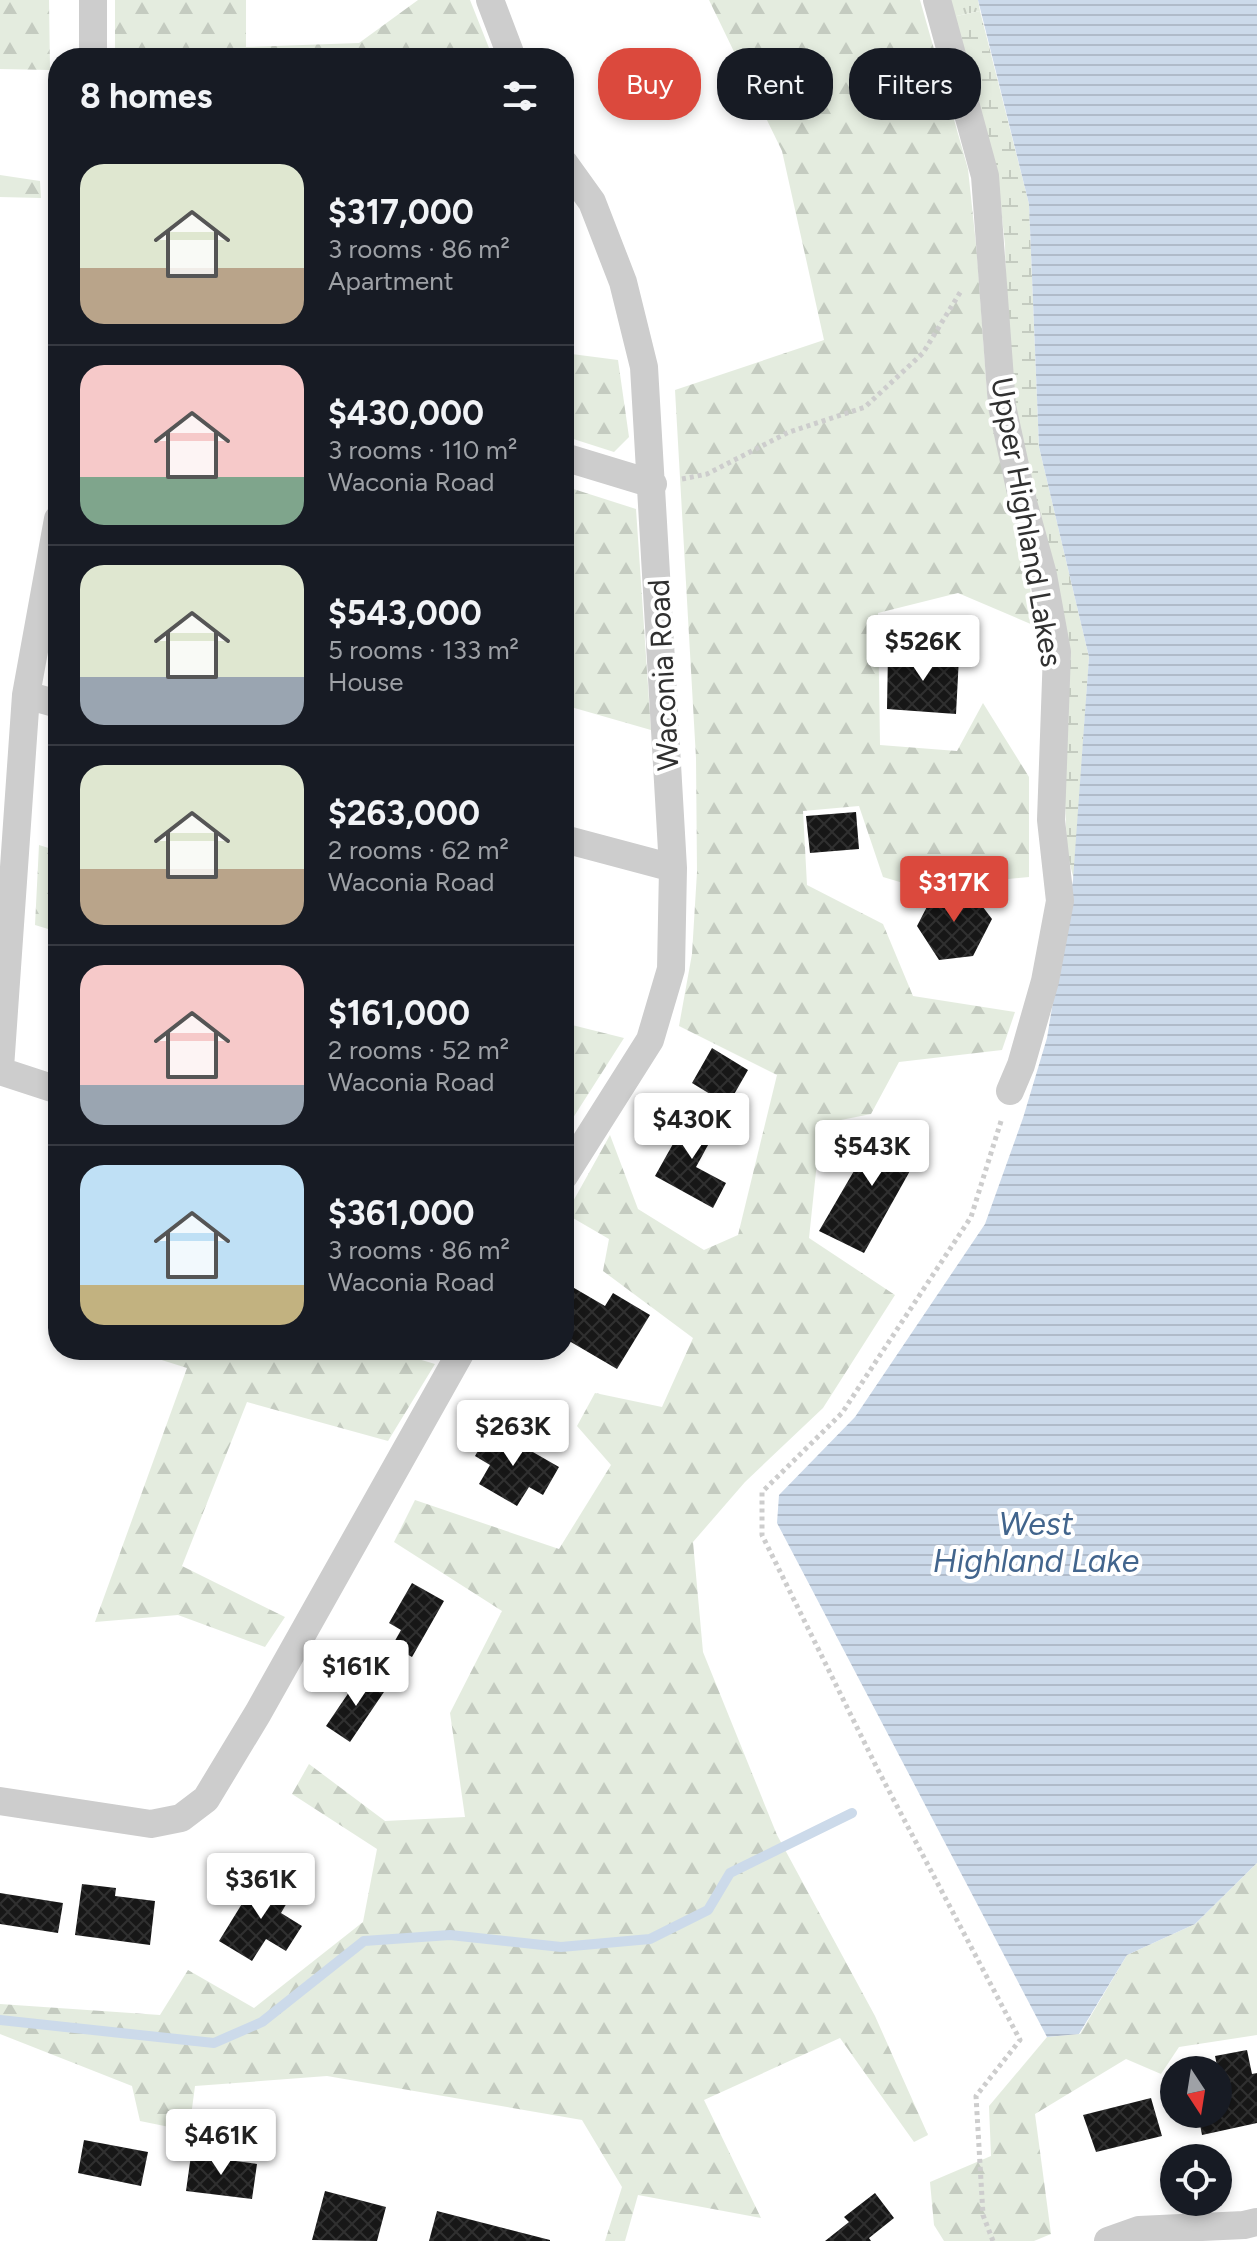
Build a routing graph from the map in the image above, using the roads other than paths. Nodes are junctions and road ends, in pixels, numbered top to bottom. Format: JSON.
{"nodes":[{"id":1,"x":93,"y":0,"type":"edge"},
{"id":2,"x":490,"y":0,"type":"edge"},
{"id":3,"x":937,"y":0,"type":"edge"},
{"id":4,"x":93,"y":48,"type":"edge"},
{"id":5,"x":508,"y":48,"type":"edge"},
{"id":6,"x":574,"y":177,"type":"edge"},
{"id":7,"x":574,"y":460,"type":"edge"},
{"id":8,"x":653,"y":484,"type":"junction"},
{"id":9,"x":48,"y":574,"type":"edge"},
{"id":10,"x":26,"y":695,"type":"junction"},
{"id":11,"x":48,"y":701,"type":"edge"},
{"id":12,"x":574,"y":842,"type":"edge"},
{"id":13,"x":673,"y":868,"type":"junction"},
{"id":14,"x":0,"y":1070,"type":"edge"},
{"id":15,"x":48,"y":1087,"type":"edge"},
{"id":16,"x":1010,"y":1091,"type":"road end"},
{"id":17,"x":574,"y":1160,"type":"edge"},
{"id":18,"x":456,"y":1360,"type":"edge"},
{"id":19,"x":0,"y":1801,"type":"edge"},
{"id":20,"x":1257,"y":2222,"type":"edge"},
{"id":21,"x":1216,"y":2234,"type":"edge"},
{"id":22,"x":1108,"y":2241,"type":"edge"}],
"edges":[{"from":1,"to":4,"type":"street"},
{"from":2,"to":5,"type":"street"},
{"from":3,"to":16,"type":"street","name":"Upper Highland Lakes"},
{"from":6,"to":8,"type":"street","name":"Waconia Road"},
{"from":7,"to":8,"type":"street"},
{"from":8,"to":13,"type":"street","name":"Waconia Road"},
{"from":9,"to":10,"type":"street"},
{"from":10,"to":11,"type":"street"},
{"from":10,"to":14,"type":"street"},
{"from":12,"to":13,"type":"street"},
{"from":13,"to":17,"type":"street","name":"Waconia Road"},
{"from":14,"to":15,"type":"street"},
{"from":18,"to":19,"type":"street"},
{"from":20,"to":21,"type":"street"},
{"from":21,"to":22,"type":"street"}]}
